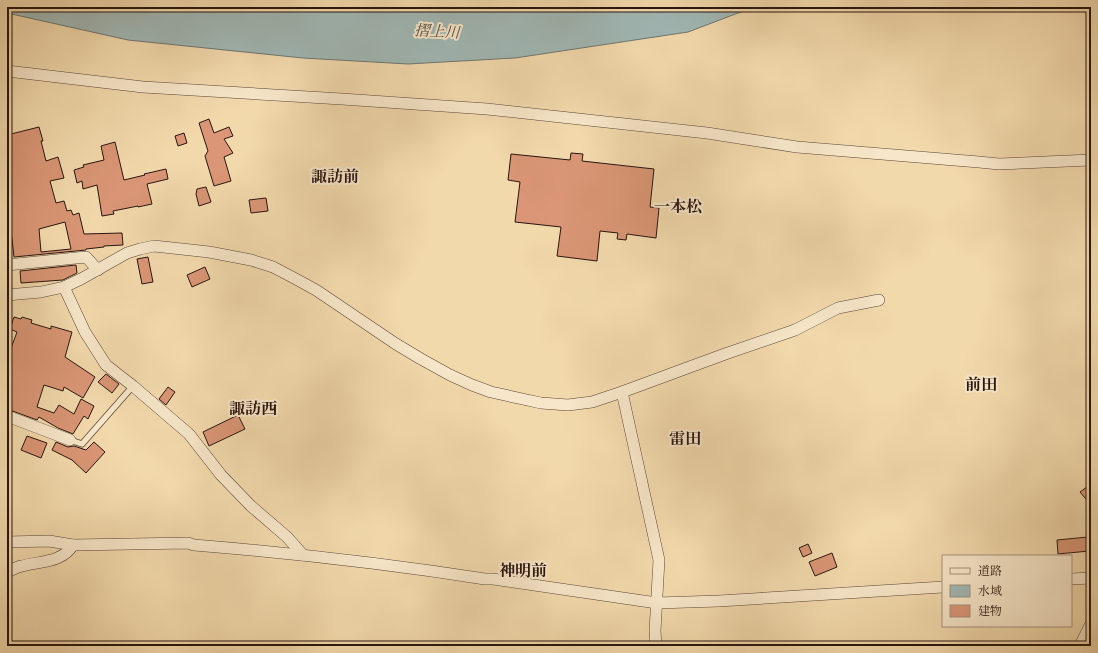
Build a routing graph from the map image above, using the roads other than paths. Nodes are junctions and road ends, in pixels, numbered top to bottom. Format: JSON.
{"nodes":[{"id":1,"x":7,"y":71,"type":"edge"},
{"id":2,"x":1091,"y":160,"type":"edge"},
{"id":3,"x":7,"y":265,"type":"edge"},
{"id":4,"x":98,"y":270,"type":"junction"},
{"id":5,"x":64,"y":287,"type":"junction"},
{"id":6,"x":7,"y":295,"type":"edge"},
{"id":7,"x":879,"y":300,"type":"dead end"},
{"id":8,"x":132,"y":386,"type":"junction"},
{"id":9,"x":622,"y":392,"type":"junction"},
{"id":10,"x":7,"y":416,"type":"edge"},
{"id":11,"x":70,"y":440,"type":"joint"},
{"id":12,"x":7,"y":542,"type":"edge"},
{"id":13,"x":73,"y":545,"type":"junction"},
{"id":14,"x":303,"y":555,"type":"junction"},
{"id":15,"x":7,"y":572,"type":"edge"},
{"id":16,"x":1091,"y":578,"type":"edge"},
{"id":17,"x":1072,"y":579,"type":"edge"},
{"id":18,"x":942,"y":587,"type":"edge"},
{"id":19,"x":657,"y":603,"type":"junction"},
{"id":20,"x":1091,"y":626,"type":"edge"},
{"id":21,"x":656,"y":646,"type":"edge"},
{"id":22,"x":1082,"y":646,"type":"edge"}],
"edges":[{"from":1,"to":2,"type":"street"},
{"from":3,"to":4,"type":"street"},
{"from":4,"to":5,"type":"street"},
{"from":4,"to":9,"type":"street"},
{"from":5,"to":6,"type":"street"},
{"from":5,"to":8,"type":"street"},
{"from":7,"to":9,"type":"street"},
{"from":8,"to":11,"type":"lane"},
{"from":8,"to":14,"type":"street"},
{"from":9,"to":19,"type":"street"},
{"from":10,"to":11,"type":"street"},
{"from":12,"to":13,"type":"street"},
{"from":13,"to":14,"type":"street"},
{"from":13,"to":15,"type":"street"},
{"from":14,"to":19,"type":"street"},
{"from":16,"to":17,"type":"street"},
{"from":18,"to":19,"type":"street"},
{"from":19,"to":21,"type":"street"},
{"from":20,"to":22,"type":"street"}]}
